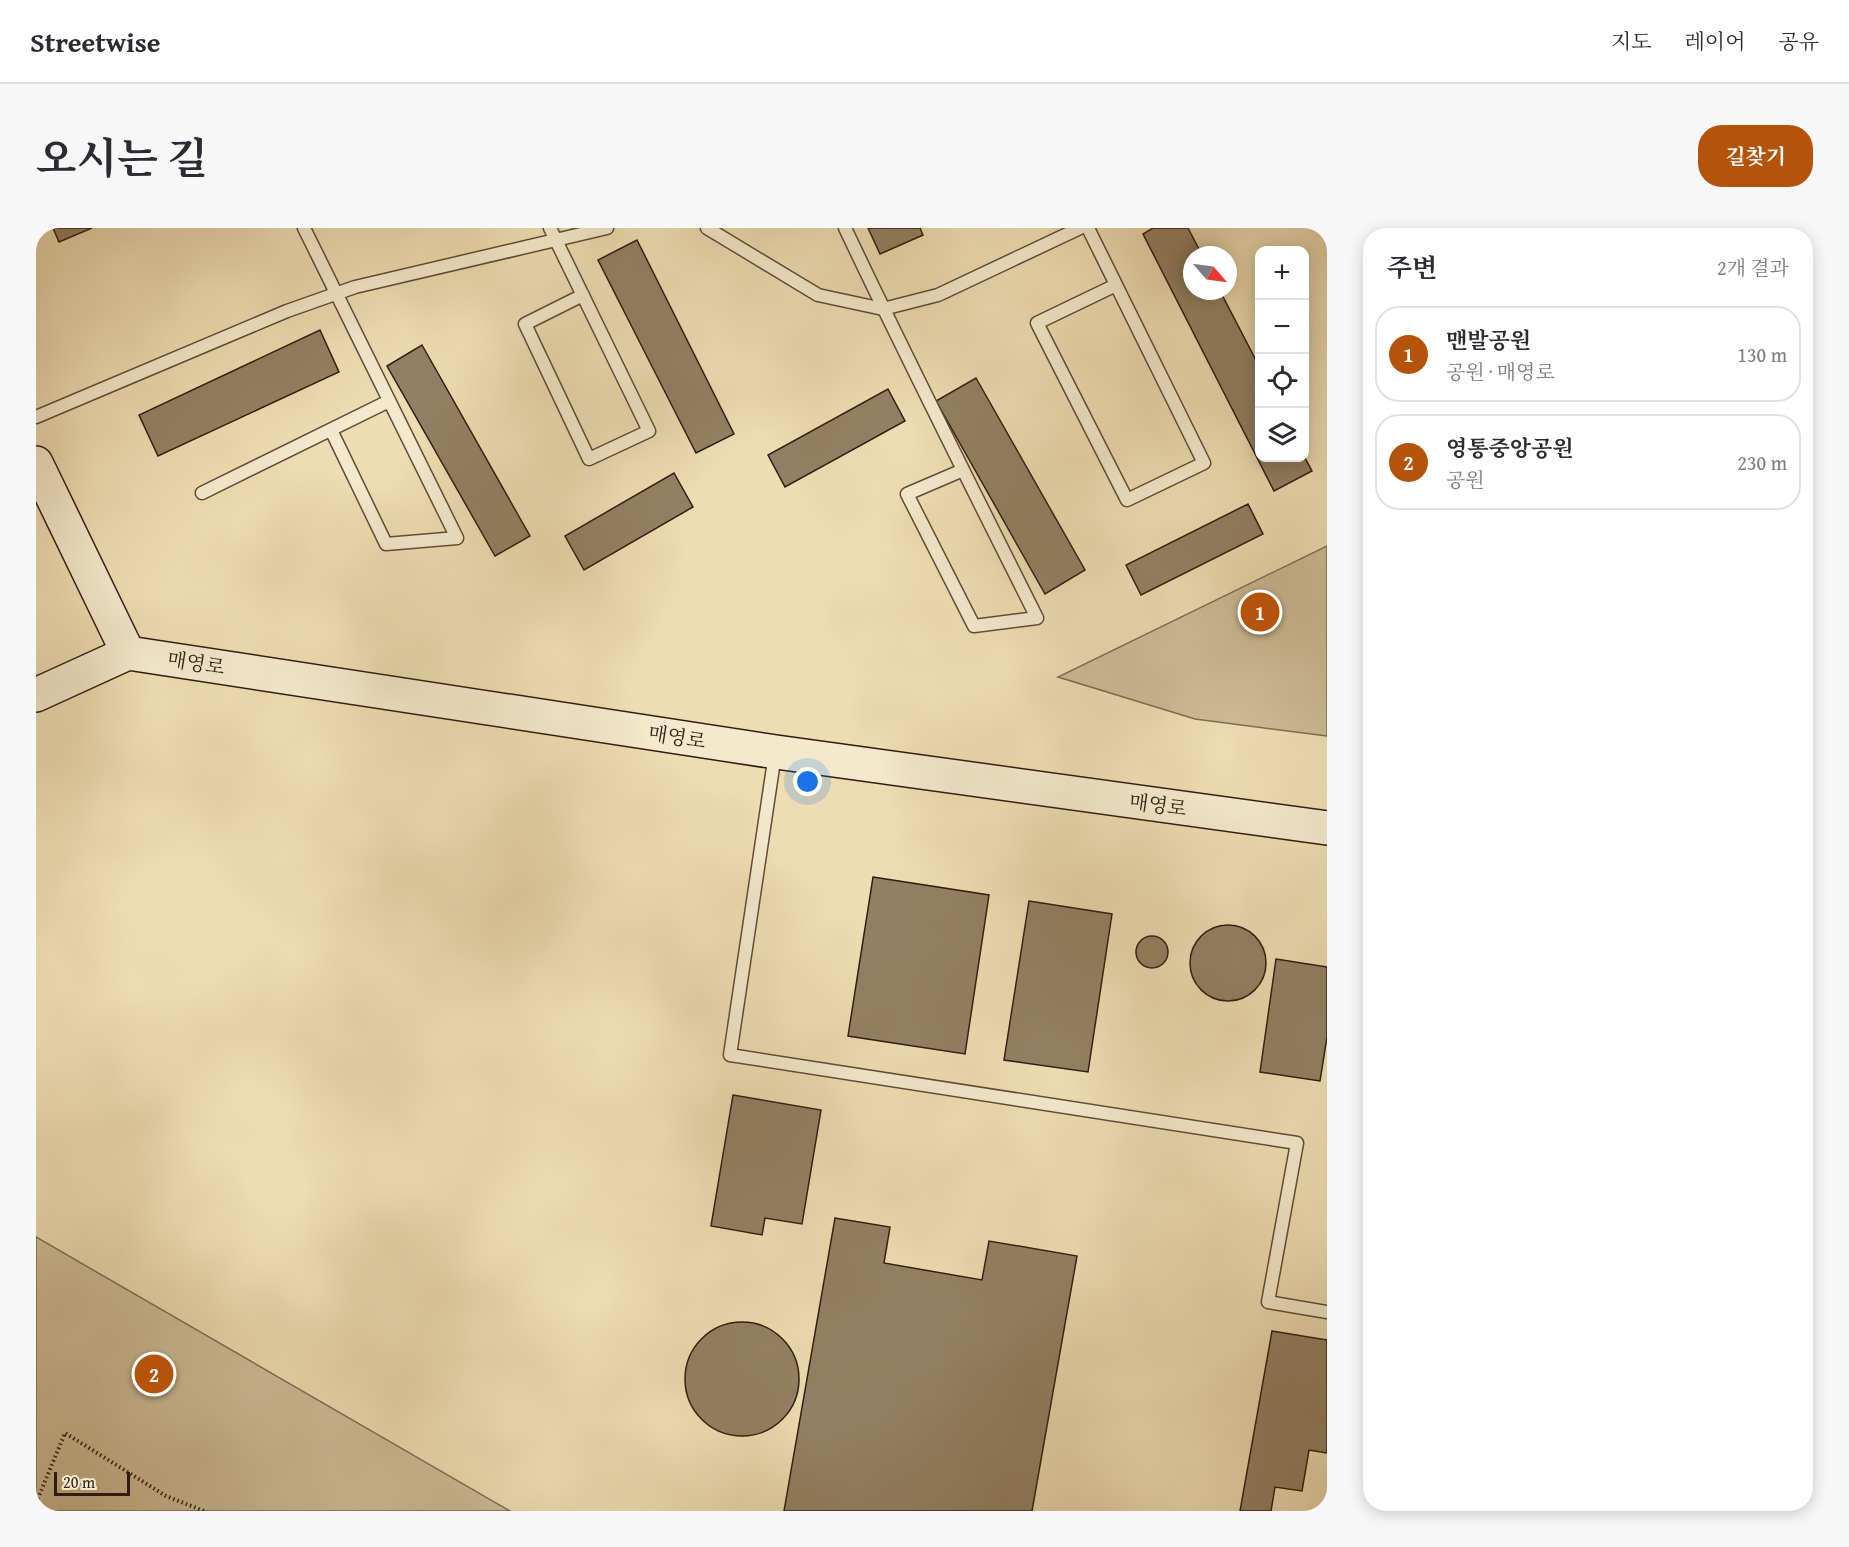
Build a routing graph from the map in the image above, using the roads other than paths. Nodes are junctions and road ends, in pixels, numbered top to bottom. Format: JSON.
{"nodes":[{"id":1,"x":304,"y":228,"type":"edge"},
{"id":2,"x":550,"y":228,"type":"edge"},
{"id":3,"x":607,"y":228,"type":"edge"},
{"id":4,"x":707,"y":228,"type":"edge"},
{"id":5,"x":845,"y":228,"type":"edge"},
{"id":6,"x":1080,"y":228,"type":"edge"},
{"id":7,"x":1088,"y":228,"type":"edge"},
{"id":8,"x":556,"y":240,"type":"junction"},
{"id":9,"x":1116,"y":285,"type":"junction"},
{"id":10,"x":336,"y":294,"type":"junction"},
{"id":11,"x":582,"y":295,"type":"junction"},
{"id":12,"x":883,"y":309,"type":"junction"},
{"id":13,"x":389,"y":401,"type":"junction"},
{"id":14,"x":36,"y":417,"type":"edge"},
{"id":15,"x":331,"y":430,"type":"junction"},
{"id":16,"x":36,"y":463,"type":"edge"},
{"id":17,"x":963,"y":470,"type":"junction"},
{"id":18,"x":202,"y":493,"type":"dead end"},
{"id":19,"x":128,"y":652,"type":"junction"},
{"id":20,"x":36,"y":695,"type":"edge"},
{"id":21,"x":776,"y":752,"type":"junction"},
{"id":22,"x":1327,"y":828,"type":"edge"},
{"id":23,"x":1327,"y":1312,"type":"edge"}],
"edges":[{"from":1,"to":10,"type":"lane"},
{"from":2,"to":8,"type":"lane"},
{"from":3,"to":8,"type":"lane"},
{"from":4,"to":12,"type":"lane"},
{"from":5,"to":12,"type":"lane"},
{"from":6,"to":12,"type":"lane"},
{"from":7,"to":9,"type":"lane"},
{"from":8,"to":10,"type":"lane"},
{"from":8,"to":11,"type":"lane"},
{"from":9,"to":9,"type":"lane"},
{"from":10,"to":13,"type":"lane"},
{"from":10,"to":14,"type":"lane"},
{"from":11,"to":11,"type":"lane"},
{"from":12,"to":17,"type":"lane"},
{"from":13,"to":15,"type":"lane"},
{"from":13,"to":15,"type":"lane"},
{"from":15,"to":18,"type":"lane"},
{"from":16,"to":19,"type":"street"},
{"from":17,"to":17,"type":"lane"},
{"from":19,"to":20,"type":"street"},
{"from":19,"to":21,"type":"street","name":"매영로"},
{"from":21,"to":22,"type":"street","name":"매영로"},
{"from":21,"to":23,"type":"lane"}]}
